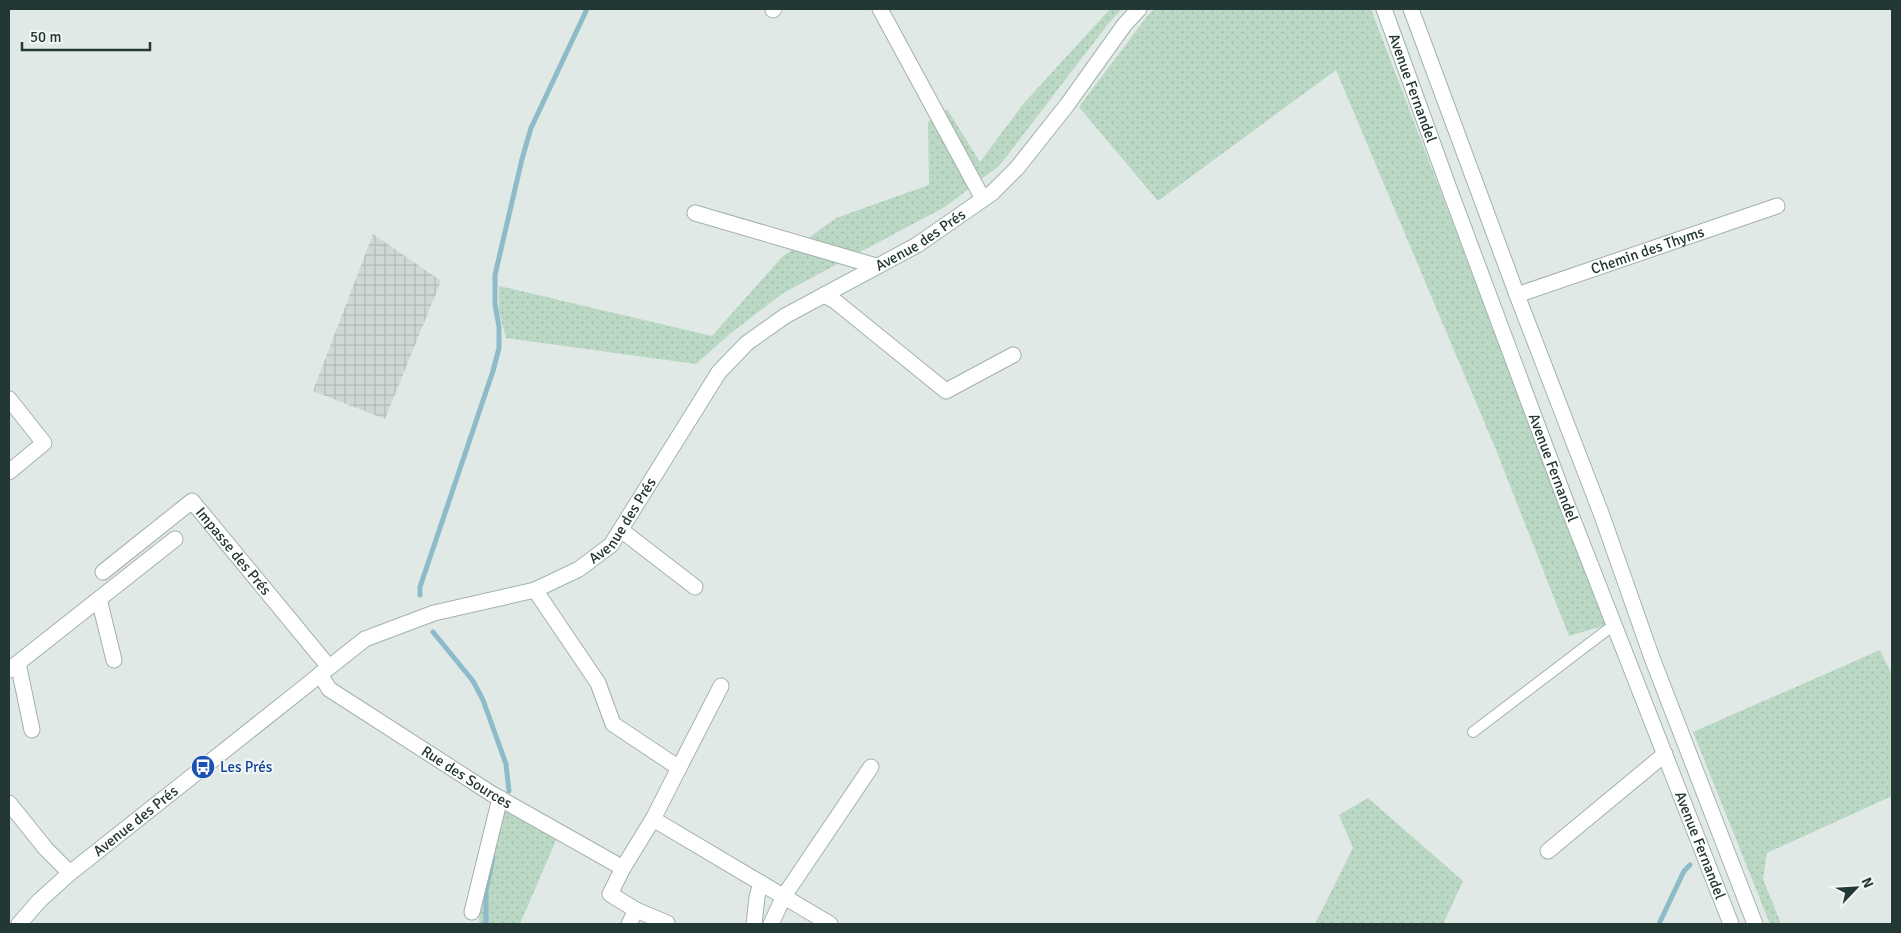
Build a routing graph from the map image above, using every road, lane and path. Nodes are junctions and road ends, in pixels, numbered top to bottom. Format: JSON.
{"nodes":[{"id":1,"x":880,"y":9,"type":"edge"},
{"id":2,"x":1139,"y":9,"type":"edge"},
{"id":3,"x":1384,"y":9,"type":"edge"},
{"id":4,"x":1411,"y":9,"type":"edge"},
{"id":5,"x":983,"y":199,"type":"junction"},
{"id":6,"x":1777,"y":206,"type":"dead end"},
{"id":7,"x":695,"y":213,"type":"dead end"},
{"id":8,"x":876,"y":266,"type":"junction"},
{"id":9,"x":824,"y":295,"type":"junction"},
{"id":10,"x":1517,"y":295,"type":"junction"},
{"id":11,"x":1013,"y":355,"type":"dead end"},
{"id":12,"x":9,"y":399,"type":"edge"},
{"id":13,"x":9,"y":472,"type":"edge"},
{"id":14,"x":621,"y":530,"type":"junction"},
{"id":15,"x":175,"y":539,"type":"dead end"},
{"id":16,"x":103,"y":572,"type":"dead end"},
{"id":17,"x":695,"y":586,"type":"dead end"},
{"id":18,"x":535,"y":590,"type":"junction"},
{"id":19,"x":99,"y":599,"type":"junction"},
{"id":20,"x":1615,"y":624,"type":"junction"},
{"id":21,"x":114,"y":660,"type":"dead end"},
{"id":22,"x":13,"y":667,"type":"edge"},
{"id":23,"x":324,"y":671,"type":"junction"},
{"id":24,"x":721,"y":686,"type":"dead end"},
{"id":25,"x":32,"y":730,"type":"dead end"},
{"id":26,"x":1473,"y":732,"type":"dead end"},
{"id":27,"x":1665,"y":754,"type":"junction"},
{"id":28,"x":871,"y":767,"type":"dead end"},
{"id":29,"x":679,"y":768,"type":"junction"},
{"id":30,"x":500,"y":798,"type":"junction"},
{"id":31,"x":9,"y":803,"type":"edge"},
{"id":32,"x":653,"y":819,"type":"junction"},
{"id":33,"x":1548,"y":851,"type":"dead end"},
{"id":34,"x":623,"y":868,"type":"junction"},
{"id":35,"x":70,"y":872,"type":"junction"},
{"id":36,"x":761,"y":883,"type":"junction"},
{"id":37,"x":784,"y":896,"type":"junction"},
{"id":38,"x":636,"y":910,"type":"junction"},
{"id":39,"x":472,"y":912,"type":"dead end"},
{"id":40,"x":667,"y":923,"type":"edge"},
{"id":41,"x":19,"y":924,"type":"edge"},
{"id":42,"x":629,"y":924,"type":"edge"},
{"id":43,"x":754,"y":924,"type":"edge"},
{"id":44,"x":770,"y":924,"type":"edge"},
{"id":45,"x":830,"y":924,"type":"edge"},
{"id":46,"x":1731,"y":924,"type":"edge"},
{"id":47,"x":1755,"y":924,"type":"edge"}],
"edges":[{"from":1,"to":5,"type":"street"},
{"from":2,"to":5,"type":"street","name":"Avenue des Prés"},
{"from":3,"to":20,"type":"street","name":"Avenue Fernandel"},
{"from":4,"to":10,"type":"street","name":"Avenue Fernandel"},
{"from":5,"to":8,"type":"street","name":"Avenue des Prés"},
{"from":6,"to":10,"type":"street","name":"Chemin des Thyms"},
{"from":7,"to":8,"type":"street"},
{"from":8,"to":9,"type":"street","name":"Avenue des Prés"},
{"from":9,"to":11,"type":"street"},
{"from":9,"to":14,"type":"street","name":"Avenue des Prés"},
{"from":10,"to":47,"type":"street","name":"Avenue Fernandel"},
{"from":12,"to":13,"type":"street"},
{"from":14,"to":17,"type":"street"},
{"from":14,"to":18,"type":"street","name":"Avenue des Prés"},
{"from":15,"to":19,"type":"street"},
{"from":16,"to":23,"type":"street","name":"Impasse des Prés"},
{"from":18,"to":23,"type":"street","name":"Avenue des Prés"},
{"from":18,"to":29,"type":"street"},
{"from":19,"to":21,"type":"street"},
{"from":19,"to":22,"type":"street"},
{"from":20,"to":26,"type":"lane"},
{"from":20,"to":27,"type":"street","name":"Avenue Fernandel"},
{"from":22,"to":25,"type":"street"},
{"from":23,"to":30,"type":"street","name":"Rue des Sources"},
{"from":23,"to":35,"type":"street","name":"Avenue des Prés"},
{"from":24,"to":29,"type":"street"},
{"from":27,"to":33,"type":"street"},
{"from":27,"to":46,"type":"street","name":"Avenue Fernandel"},
{"from":28,"to":37,"type":"street"},
{"from":29,"to":32,"type":"street"},
{"from":30,"to":34,"type":"street","name":"Rue des Sources"},
{"from":30,"to":39,"type":"street"},
{"from":31,"to":35,"type":"street"},
{"from":32,"to":34,"type":"street"},
{"from":32,"to":36,"type":"street"},
{"from":34,"to":38,"type":"street"},
{"from":35,"to":41,"type":"street","name":"Avenue des Prés"},
{"from":36,"to":37,"type":"street"},
{"from":36,"to":43,"type":"street"},
{"from":37,"to":44,"type":"street"},
{"from":37,"to":45,"type":"street"},
{"from":38,"to":40,"type":"street"},
{"from":38,"to":42,"type":"street"}]}
